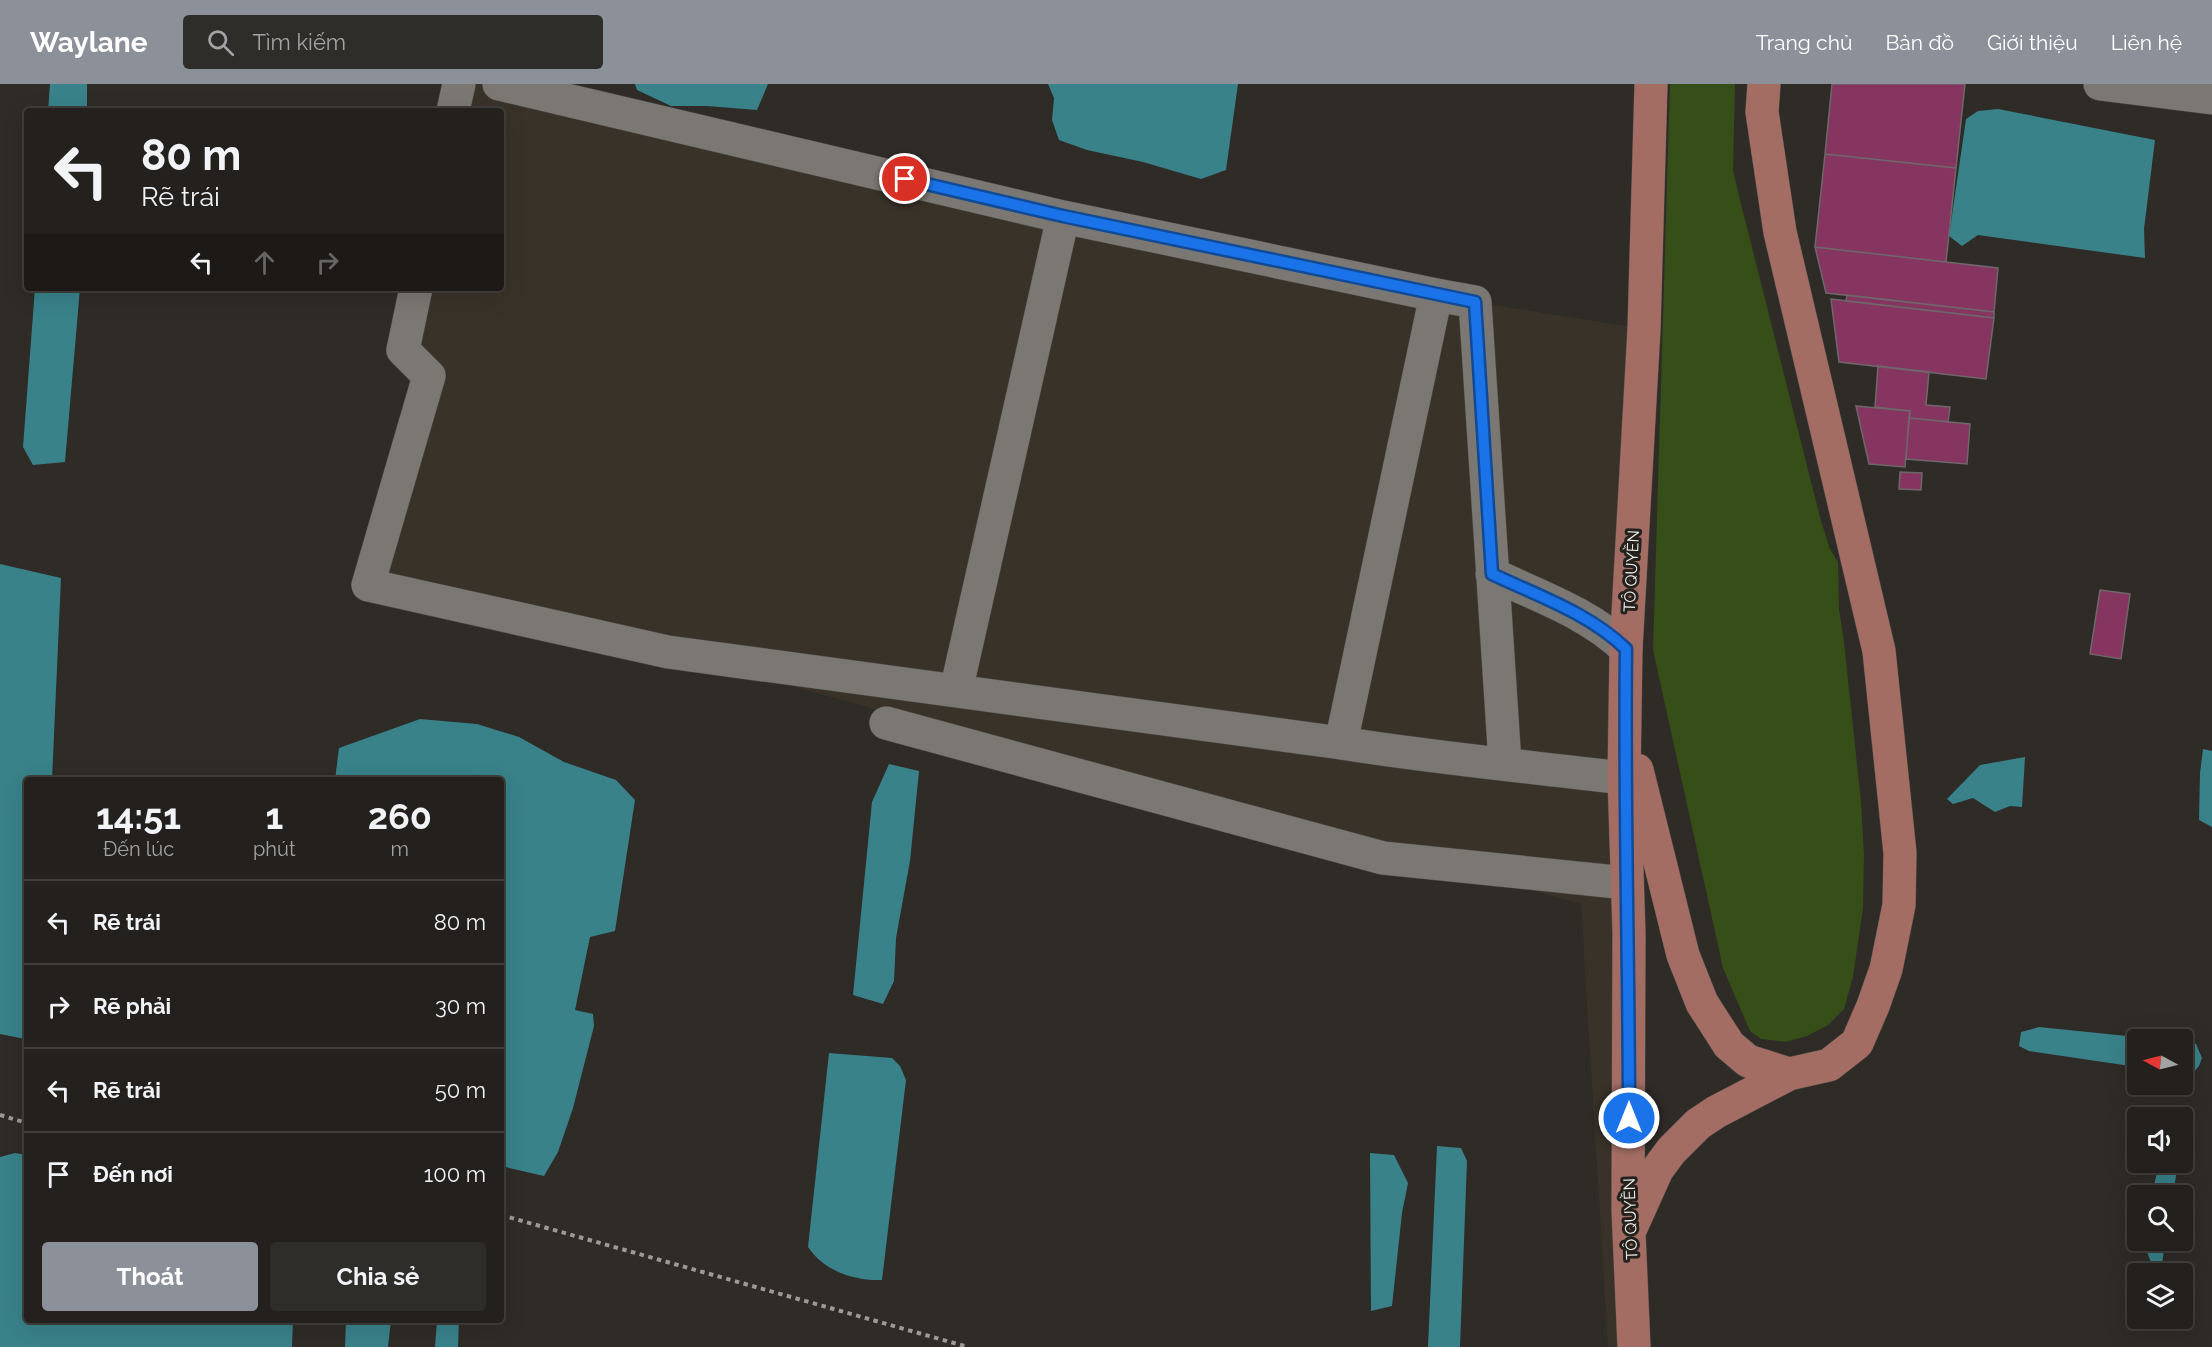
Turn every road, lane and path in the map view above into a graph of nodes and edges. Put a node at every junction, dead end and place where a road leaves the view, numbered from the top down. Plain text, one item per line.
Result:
1 (459, 84) edge
2 (499, 84) edge
3 (1650, 84) edge
4 (1764, 84) edge
5 (2100, 84) edge
6 (2212, 98) edge
7 (454, 108) edge
8 (1063, 216) junction
9 (415, 291) edge
10 (1436, 294) junction
11 (1492, 574) junction
12 (1626, 649) junction
13 (956, 691) junction
14 (1625, 722) junction
15 (886, 723) dead end
16 (1341, 743) junction
17 (1505, 764) junction
18 (1624, 778) junction
19 (1626, 884) junction
20 (1789, 1074) junction
21 (0, 1115) edge
22 (24, 1122) edge
23 (504, 1216) edge
24 (1630, 1230) junction
25 (968, 1347) edge
26 (1634, 1347) edge

1 - 7 street
2 - 8 street
3 - 12 main road, TÔ QUYỀN
4 - 20 main road
5 - 6 street
8 - 10 street
8 - 13 street
9 - 13 street
10 - 11 street
10 - 16 street
11 - 12 street
11 - 17 street
12 - 14 main road, TÔ QUYỀN
13 - 16 street
14 - 18 main road, TÔ QUYỀN
14 - 20 main road
15 - 19 street
16 - 17 street
17 - 18 street
18 - 19 main road, TÔ QUYỀN
19 - 24 main road, TÔ QUYỀN
20 - 24 main road
21 - 22 path
23 - 25 path
24 - 26 main road, TÔ QUYỀN

